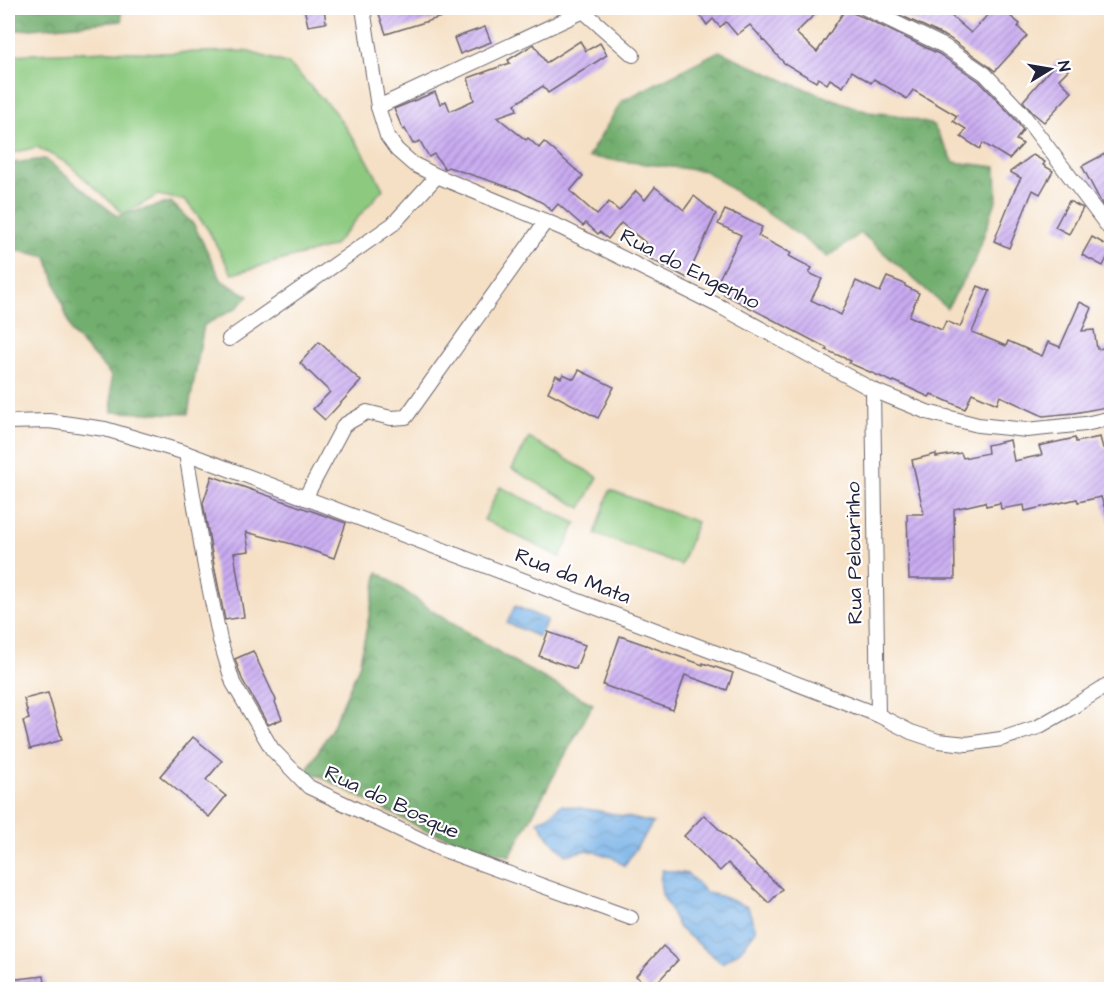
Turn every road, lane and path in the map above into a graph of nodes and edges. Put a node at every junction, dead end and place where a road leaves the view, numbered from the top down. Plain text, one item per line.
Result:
1 (363, 8) edge
2 (865, 8) edge
3 (582, 9) edge
4 (633, 55) dead end
5 (378, 107) junction
6 (437, 176) junction
7 (546, 221) junction
8 (1112, 232) edge
9 (230, 339) dead end
10 (873, 390) junction
11 (1112, 418) edge
12 (8, 423) edge
13 (186, 453) junction
14 (305, 498) junction
15 (1112, 682) edge
16 (878, 715) junction
17 (631, 918) dead end

1 - 5 street, Rua do Engenho
2 - 8 street
3 - 4 street
3 - 5 street
5 - 6 street, Rua do Engenho
6 - 7 street, Rua do Engenho
6 - 9 street
7 - 10 street, Rua do Engenho
7 - 14 street
10 - 11 street, Rua do Engenho
10 - 16 street, Rua Pelourinho
12 - 13 street, Rua da Mata
13 - 14 street, Rua da Mata
13 - 17 street, Rua do Bosque
14 - 16 street, Rua da Mata
15 - 16 street, Rua da Mata

